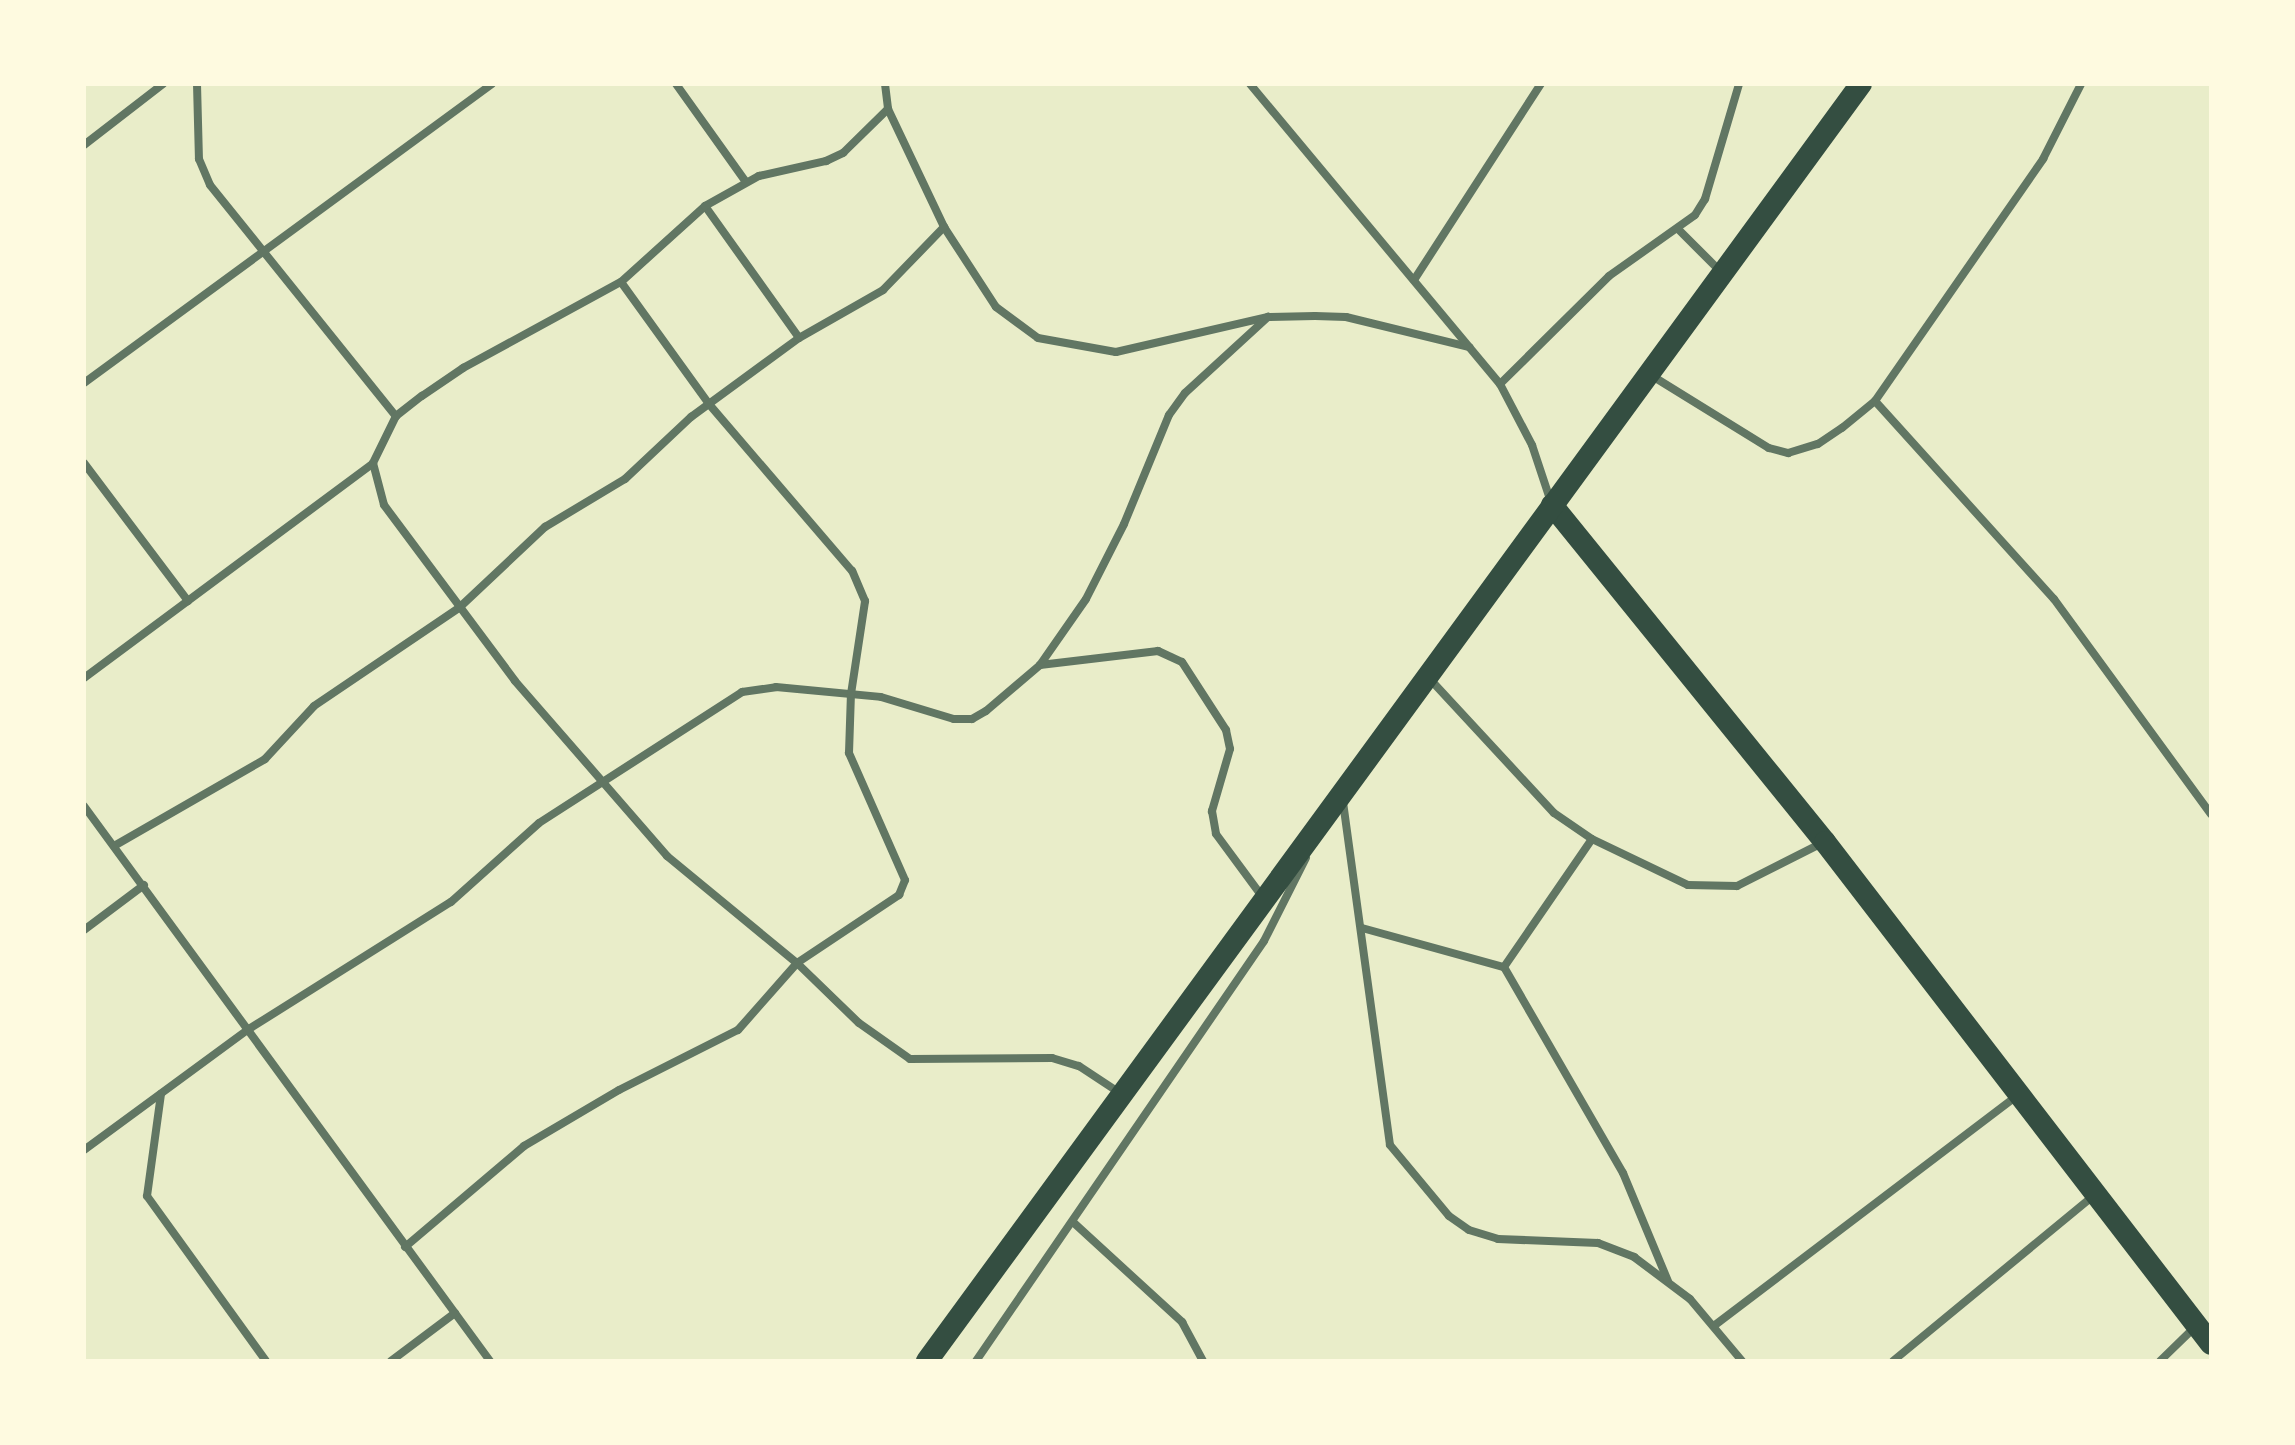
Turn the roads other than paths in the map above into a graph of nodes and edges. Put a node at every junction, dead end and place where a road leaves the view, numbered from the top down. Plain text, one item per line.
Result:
1 (163, 84) edge
2 (197, 84) edge
3 (492, 84) edge
4 (676, 84) edge
5 (885, 84) edge
6 (1250, 84) edge
7 (1541, 84) edge
8 (1739, 84) edge
9 (1861, 84) edge
10 (2081, 84) edge
11 (888, 109) junction
12 (84, 145) edge
13 (746, 182) junction
14 (705, 206) junction
15 (944, 227) junction
16 (1679, 230) junction
17 (267, 250) junction
18 (1722, 273) junction
19 (1414, 280) junction
20 (621, 282) junction
21 (1268, 317) junction
22 (799, 338) junction
23 (1469, 347) junction
24 (1649, 373) junction
25 (84, 383) edge
26 (1500, 384) junction
27 (1875, 401) junction
28 (709, 404) junction
29 (396, 416) junction
30 (84, 463) edge
31 (373, 463) junction
32 (1552, 505) junction
33 (188, 601) junction
34 (460, 607) junction
35 (1040, 665) junction
36 (1428, 677) junction
37 (84, 678) edge
38 (851, 694) junction
39 (605, 783) junction
40 (1341, 793) junction
41 (84, 806) edge
42 (2211, 814) edge
43 (1319, 823) junction
44 (1592, 839) junction
45 (1825, 842) junction
46 (114, 846) junction
47 (144, 885) junction
48 (1264, 899) junction
49 (1362, 928) junction
50 (84, 930) edge
51 (797, 963) junction
52 (1504, 967) junction
53 (249, 1029) junction
54 (162, 1093) junction
55 (2021, 1093) junction
56 (1122, 1094) junction
57 (84, 1150) edge
58 (2096, 1193) junction
59 (1074, 1223) junction
60 (405, 1247) junction
61 (1668, 1281) junction
62 (455, 1313) junction
63 (1715, 1325) junction
64 (2197, 1325) junction
65 (2211, 1344) edge
66 (266, 1361) edge
67 (391, 1361) edge
68 (490, 1361) edge
69 (927, 1361) edge
70 (976, 1361) edge
71 (1203, 1361) edge
72 (1742, 1361) edge
73 (1893, 1361) edge
74 (2160, 1361) edge

1 - 12 street
2 - 17 street
3 - 17 street
4 - 13 street
5 - 11 street
6 - 19 street
7 - 19 street
8 - 16 street
9 - 18 highway
10 - 27 street
11 - 13 street
11 - 15 street
13 - 14 street
14 - 20 street
14 - 22 street
15 - 21 street
15 - 22 street
16 - 18 street
16 - 26 street
17 - 25 street
17 - 29 street
18 - 24 highway
19 - 23 street
20 - 28 street
20 - 29 street
21 - 23 street
21 - 35 street
22 - 28 street
23 - 26 street
24 - 27 street
24 - 32 highway
26 - 32 street
27 - 42 street
28 - 34 street
28 - 38 street
29 - 31 street
30 - 33 street
31 - 33 street
31 - 34 street
32 - 36 highway
32 - 45 highway
33 - 37 street
34 - 39 street
34 - 46 street
35 - 38 street
35 - 48 street
36 - 40 highway
36 - 44 street
38 - 39 street
38 - 51 street
39 - 51 street
39 - 53 street
40 - 43 highway
40 - 49 street
41 - 46 street
43 - 48 highway
43 - 59 street
44 - 45 street
44 - 52 street
45 - 55 highway
46 - 47 street
47 - 50 street
47 - 53 street
48 - 56 highway
49 - 52 street
49 - 61 street
51 - 56 street
51 - 60 street
52 - 61 street
53 - 54 street
53 - 60 street
54 - 57 street
54 - 66 street
55 - 58 highway
55 - 63 street
56 - 69 highway
58 - 64 highway
58 - 73 street
59 - 70 street
59 - 71 street
60 - 62 street
61 - 63 street
62 - 67 street
62 - 68 street
63 - 72 street
64 - 65 highway
64 - 74 street

